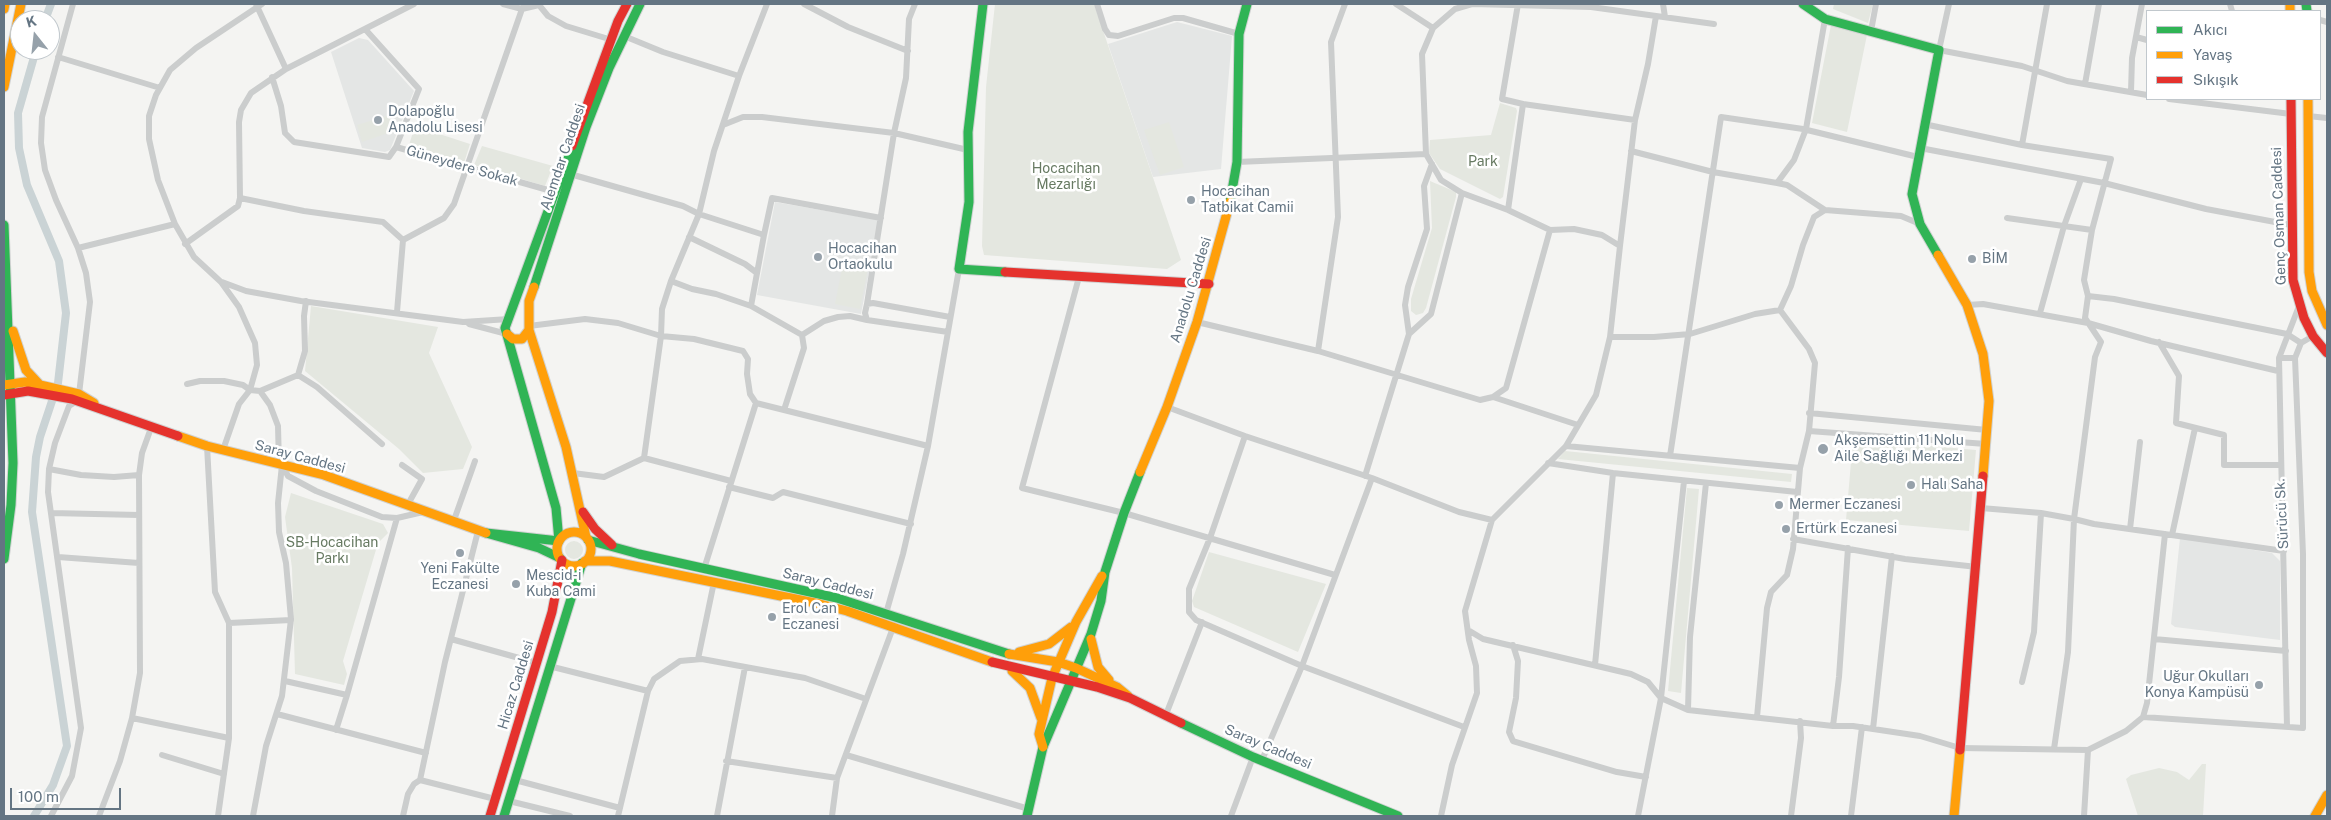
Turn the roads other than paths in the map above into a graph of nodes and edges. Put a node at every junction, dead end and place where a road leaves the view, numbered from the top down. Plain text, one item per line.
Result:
1 (5, 4) edge
2 (21, 4) edge
3 (73, 4) edge
4 (413, 4) edge
5 (503, 4) edge
6 (540, 4) edge
7 (627, 4) edge
8 (640, 4) edge
9 (768, 4) edge
10 (804, 4) edge
11 (915, 4) edge
12 (983, 4) edge
13 (1096, 4) edge
14 (1247, 4) edge
15 (1345, 4) edge
16 (1396, 4) edge
17 (1629, 4) edge
18 (1663, 4) edge
19 (1803, 4) edge
20 (1876, 4) edge
21 (1949, 4) edge
22 (2047, 4) edge
23 (2099, 4) edge
24 (2142, 4) edge
25 (258, 5) edge
26 (1517, 5) edge
27 (523, 6) edge
28 (4, 9) edge
29 (1629, 12) junction
30 (1656, 16) junction
31 (1665, 17) junction
32 (1825, 19) junction
33 (1714, 24) dead end
34 (1433, 28) junction
35 (365, 29) junction
36 (1871, 31) junction
37 (1239, 34) junction
38 (624, 36) junction
39 (2136, 37) junction
40 (612, 40) junction
41 (2146, 40) edge
42 (60, 50) edge
43 (1939, 50) junction
44 (908, 51) junction
45 (60, 58) edge
46 (57, 60) edge
47 (286, 69) junction
48 (2035, 71) junction
49 (739, 76) junction
50 (272, 77) junction
51 (2085, 84) junction
52 (4, 87) edge
53 (160, 88) junction
54 (2131, 92) junction
55 (2146, 95) edge
56 (2177, 100) edge
57 (2291, 100) edge
58 (2308, 100) edge
59 (1523, 104) junction
60 (2291, 114) junction
61 (2308, 116) junction
62 (2327, 118) edge
63 (1635, 120) junction
64 (1924, 124) junction
65 (723, 126) junction
66 (1806, 129) junction
67 (894, 133) junction
68 (2022, 145) junction
69 (396, 147) junction
70 (968, 150) junction
71 (1631, 151) junction
72 (1919, 152) junction
73 (1426, 154) junction
74 (1336, 158) junction
75 (1237, 162) junction
76 (1432, 164) junction
77 (468, 167) junction
78 (1713, 172) junction
79 (570, 174) junction
80 (2081, 179) junction
81 (1777, 183) junction
82 (2104, 183) junction
83 (555, 192) junction
84 (1462, 194) junction
85 (240, 198) junction
86 (1508, 210) junction
87 (1825, 210) junction
88 (698, 214) junction
89 (881, 218) junction
90 (2007, 218) dead end
91 (175, 224) junction
92 (1920, 224) junction
93 (4, 225) edge
94 (2291, 225) junction
95 (2064, 226) junction
96 (1550, 230) junction
97 (2092, 230) junction
98 (764, 235) junction
99 (689, 237) junction
100 (403, 240) junction
101 (186, 244) junction
102 (1620, 246) junction
103 (78, 248) junction
104 (959, 269) junction
105 (757, 273) junction
106 (1079, 277) junction
107 (671, 281) junction
108 (221, 282) junction
109 (1208, 284) junction
110 (2088, 296) junction
111 (306, 301) junction
112 (867, 304) junction
113 (1967, 305) junction
114 (751, 306) junction
115 (2300, 306) junction
116 (1780, 310) junction
117 (397, 312) junction
118 (8, 313) junction
119 (2040, 313) junction
120 (950, 317) junction
121 (509, 319) junction
122 (867, 320) junction
123 (463, 322) junction
124 (1197, 322) junction
125 (2088, 323) junction
126 (2327, 325) edge
127 (529, 327) junction
128 (948, 332) junction
129 (507, 334) junction
130 (1409, 334) junction
131 (1690, 334) junction
132 (2288, 334) junction
133 (802, 335) junction
134 (661, 336) junction
135 (2313, 336) junction
136 (1610, 337) junction
137 (2159, 342) junction
138 (2301, 343) junction
139 (1318, 351) junction
140 (2327, 353) edge
141 (2279, 358) junction
142 (2294, 358) junction
143 (2278, 371) junction
144 (298, 375) junction
145 (1394, 376) junction
146 (7, 384) edge
147 (187, 384) dead end
148 (42, 388) junction
149 (250, 390) junction
150 (260, 391) junction
151 (7, 394) edge
152 (75, 397) junction
153 (1493, 397) junction
154 (756, 403) junction
155 (1167, 407) junction
156 (784, 410) junction
157 (1810, 413) junction
158 (1578, 425) junction
159 (151, 428) junction
160 (2195, 428) junction
161 (1987, 430) junction
162 (1809, 431) junction
163 (1245, 436) junction
164 (2140, 442) dead end
165 (382, 444) dead end
166 (1986, 444) junction
167 (207, 446) junction
168 (928, 446) junction
169 (1566, 446) junction
170 (223, 450) junction
171 (1670, 456) junction
172 (644, 458) junction
173 (476, 461) dead end
174 (1548, 463) junction
175 (281, 465) junction
176 (402, 465) dead end
177 (2280, 465) junction
178 (1800, 468) junction
179 (49, 469) junction
180 (573, 473) junction
181 (1612, 473) junction
182 (139, 475) junction
183 (1368, 477) junction
184 (1684, 481) junction
185 (1706, 483) junction
186 (730, 484) junction
187 (1797, 492) junction
188 (407, 506) junction
189 (580, 508) junction
190 (1981, 508) junction
191 (423, 512) junction
192 (51, 513) junction
193 (1124, 513) junction
194 (2041, 513) junction
195 (139, 515) junction
196 (397, 518) junction
197 (2074, 519) junction
198 (1492, 520) junction
199 (453, 523) junction
200 (911, 524) junction
201 (2130, 529) junction
202 (482, 532) junction
203 (2169, 535) junction
204 (1210, 538) junction
205 (587, 539) junction
206 (1793, 539) junction
207 (559, 541) junction
208 (616, 548) junction
209 (1848, 548) junction
210 (2284, 551) junction
211 (1892, 556) junction
212 (58, 557) junction
213 (4, 558) edge
214 (561, 559) junction
215 (584, 562) junction
216 (139, 563) junction
217 (1976, 567) junction
218 (704, 569) junction
219 (1105, 572) junction
220 (1335, 576) junction
221 (714, 582) junction
222 (886, 613) junction
223 (896, 617) junction
224 (290, 620) junction
225 (1076, 622) junction
226 (1202, 622) junction
227 (229, 623) junction
228 (883, 624) junction
229 (893, 627) junction
230 (1468, 630) junction
231 (1091, 634) junction
232 (451, 639) junction
233 (2154, 640) junction
234 (1513, 646) junction
235 (2286, 651) junction
236 (1004, 653) junction
237 (698, 660) junction
238 (1058, 662) junction
239 (537, 663) junction
240 (1595, 665) junction
241 (549, 666) junction
242 (1302, 666) junction
243 (746, 667) junction
244 (1005, 667) junction
245 (1076, 668) junction
246 (1052, 678) junction
247 (285, 681) junction
248 (1070, 681) junction
249 (2022, 682) dead end
250 (1117, 687) junction
251 (648, 692) junction
252 (347, 695) junction
253 (1130, 698) junction
254 (1662, 698) junction
255 (866, 699) junction
256 (1688, 710) junction
257 (276, 714) junction
258 (1165, 717) junction
259 (1756, 717) junction
260 (2143, 717) junction
261 (132, 718) junction
262 (1042, 718) junction
263 (1800, 721) junction
264 (1833, 726) junction
265 (1464, 727) junction
266 (1862, 727) junction
267 (2287, 727) junction
268 (1874, 729) junction
269 (336, 730) junction
270 (229, 738) junction
271 (1043, 747) junction
272 (1960, 748) junction
273 (2054, 749) junction
274 (2088, 750) junction
275 (426, 753) junction
276 (162, 755) dead end
277 (846, 755) junction
278 (1258, 758) junction
279 (726, 761) junction
280 (224, 774) junction
281 (1646, 777) junction
282 (837, 778) junction
283 (420, 780) junction
284 (515, 780) junction
285 (2327, 795) edge
286 (495, 799) junction
287 (509, 802) junction
288 (620, 808) junction
289 (1028, 812) edge
290 (51, 816) edge
291 (99, 816) edge
292 (218, 816) edge
293 (252, 816) edge
294 (403, 816) edge
295 (490, 816) edge
296 (504, 816) edge
297 (570, 816) edge
298 (618, 816) edge
299 (717, 816) edge
300 (832, 816) edge
301 (1231, 816) edge
302 (1398, 816) edge
303 (1441, 816) edge
304 (1638, 816) edge
305 (1791, 816) edge
306 (1851, 816) edge
307 (1954, 816) edge
308 (2084, 816) edge
309 (2315, 816) edge

1 - 28 main road
2 - 52 main road
3 - 42 street
4 - 35 street
5 - 27 street
6 - 27 street
6 - 40 street
7 - 40 main road, Alemdar Caddesi
8 - 38 main road, Alemdar Caddesi
9 - 49 street
10 - 44 street
11 - 44 street
12 - 70 main road
13 - 37 street
14 - 37 main road, Anadolu Caddesi
15 - 74 street
16 - 34 street
17 - 29 street
18 - 31 street
19 - 32 main road
20 - 36 street
21 - 43 street
22 - 48 street
23 - 51 street
24 - 39 street
25 - 47 street
25 - 53 street
26 - 29 street
26 - 34 street
26 - 59 street
27 - 77 street
29 - 30 street
30 - 31 street
30 - 63 street
31 - 33 street
32 - 36 main road
32 - 66 street
34 - 73 street
35 - 47 street
35 - 69 street
36 - 43 main road
37 - 75 main road, Anadolu Caddesi
38 - 49 street
38 - 79 main road, Alemdar Caddesi
39 - 41 street
39 - 54 street
40 - 83 main road, Alemdar Caddesi
43 - 48 street
43 - 64 main road
44 - 67 street
45 - 53 street
46 - 103 street
47 - 50 street
48 - 51 street
48 - 68 street
49 - 65 street
50 - 69 street, Güneydere Sokak
50 - 85 street
51 - 54 street
53 - 91 street
54 - 55 street
56 - 60 street
57 - 60 main road, Genç Osman Caddesi
58 - 61 main road, Genç Osman Caddesi
59 - 63 street
59 - 86 street
60 - 94 main road, Genç Osman Caddesi
61 - 62 street
61 - 126 main road, Genç Osman Caddesi
63 - 71 street
64 - 68 street
64 - 72 main road
65 - 67 street
65 - 88 street
66 - 72 street
66 - 78 street
66 - 81 street
67 - 70 street
67 - 89 street
68 - 82 street
69 - 77 street, Güneydere Sokak
70 - 104 main road
71 - 78 street
71 - 102 street
72 - 80 street
72 - 92 main road
73 - 74 street
73 - 76 street
74 - 75 street
74 - 139 street
75 - 109 main road, Anadolu Caddesi
76 - 84 street
76 - 130 street
77 - 83 street, Güneydere Sokak
77 - 100 street
78 - 81 street
78 - 131 street
79 - 88 street
79 - 127 main road, Alemdar Caddesi
80 - 82 street
80 - 95 street
81 - 87 street
82 - 94 street
82 - 97 street
83 - 121 main road, Alemdar Caddesi
84 - 86 street
84 - 130 street
85 - 100 street
85 - 101 street
86 - 96 street
87 - 92 street
87 - 116 street
88 - 98 street
88 - 99 street
89 - 98 street
89 - 112 street
90 - 95 street
91 - 101 street
91 - 103 street
92 - 113 main road
93 - 118 main road
94 - 115 main road, Genç Osman Caddesi
95 - 97 street
95 - 119 street
96 - 102 street
96 - 153 street
97 - 110 street
98 - 105 street
99 - 105 street
99 - 107 street
100 - 117 street
101 - 108 street
102 - 136 street
103 - 152 street
104 - 106 main road
104 - 120 street
105 - 114 street
106 - 109 main road
106 - 193 street
107 - 114 street
107 - 134 street
108 - 111 street
108 - 149 street
109 - 124 main road, Anadolu Caddesi
110 - 125 street
110 - 132 street
111 - 117 street
111 - 144 street
112 - 120 street
112 - 122 street
113 - 119 street
113 - 161 main road
114 - 133 street
115 - 132 street, Sürücü Sk.
115 - 135 main road, Genç Osman Caddesi
116 - 131 street
116 - 157 street
117 - 123 street
118 - 146 main road
118 - 148 main road
119 - 125 street
120 - 128 street
121 - 123 street
121 - 127 main road
121 - 129 main road
122 - 128 street
122 - 133 street
123 - 129 street
124 - 139 street
124 - 155 main road, Anadolu Caddesi
125 - 137 street
125 - 197 street
127 - 129 main road
127 - 134 street
127 - 180 main road, Alemdar Caddesi
128 - 168 street
129 - 207 main road
130 - 145 street
131 - 136 street
131 - 171 street
132 - 138 street
132 - 141 street, Sürücü Sk.
133 - 156 street
134 - 154 street
134 - 172 street
135 - 138 street
135 - 140 main road, Genç Osman Caddesi
136 - 158 street
137 - 143 street
137 - 160 street
138 - 142 street, Sürücü Sk.
139 - 145 street
141 - 142 street
141 - 143 street, Sürücü Sk.
142 - 267 street, Sürücü Sk.
143 - 177 street, Sürücü Sk.
144 - 150 street
144 - 165 street
145 - 153 street
145 - 183 street
146 - 148 main road
146 - 151 main road
147 - 149 street
148 - 151 main road
148 - 152 main road, Saray Caddesi
149 - 150 street
149 - 170 street
150 - 175 street
151 - 213 main road
152 - 159 main road, Saray Caddesi
152 - 179 street
153 - 158 street
154 - 156 street
154 - 186 street
155 - 163 street
155 - 193 main road, Anadolu Caddesi
156 - 168 street
157 - 161 street
157 - 162 street
158 - 169 street
159 - 167 main road, Saray Caddesi
159 - 182 street
160 - 177 street
160 - 203 street
161 - 166 main road
162 - 166 street
162 - 178 street
163 - 183 street
163 - 204 street
164 - 201 street
166 - 190 main road
167 - 170 main road, Saray Caddesi
167 - 227 street
168 - 200 street
169 - 171 street
169 - 174 street
170 - 175 main road, Saray Caddesi
171 - 178 street
172 - 180 street
172 - 186 street
173 - 199 street
174 - 181 street
174 - 198 street
175 - 188 main road, Saray Caddesi
175 - 196 street
175 - 224 street
176 - 188 street
177 - 210 street, Sürücü Sk.
178 - 187 street
179 - 182 street
179 - 192 street
180 - 189 main road, Alemdar Caddesi
181 - 184 street
181 - 240 street
182 - 195 street
183 - 198 street
183 - 220 street
184 - 185 street
184 - 254 street
185 - 187 street
185 - 256 street
186 - 200 street
186 - 218 street
187 - 206 street
188 - 191 main road, Saray Caddesi
189 - 205 main road, Alemdar Caddesi
189 - 208 main road
190 - 194 street
190 - 217 main road
191 - 196 street
191 - 199 main road, Saray Caddesi
192 - 195 street
192 - 212 street
193 - 204 street
193 - 219 main road, Anadolu Caddesi
194 - 197 street
194 - 249 street
195 - 216 street
196 - 252 street
197 - 201 street
197 - 273 street
198 - 230 street
199 - 202 main road, Saray Caddesi
200 - 222 street
201 - 203 street
202 - 207 main road, Saray Caddesi
202 - 214 main road, Saray Caddesi
202 - 232 street
203 - 210 street
203 - 233 street
204 - 220 street
204 - 226 street
205 - 207 main road
205 - 208 main road, Saray Caddesi
205 - 215 main road
206 - 209 street
206 - 259 street
207 - 214 main road
208 - 218 main road, Saray Caddesi
209 - 211 street
209 - 264 street
210 - 235 street, Sürücü Sk.
211 - 217 street
211 - 268 street
212 - 216 street
212 - 290 street
214 - 215 main road
214 - 239 main road, Hicaz Caddesi
215 - 221 main road, Saray Caddesi
215 - 241 main road, Hicaz Caddesi
216 - 261 street
217 - 272 main road
218 - 222 main road, Saray Caddesi
219 - 225 main road, Anadolu Caddesi
219 - 231 main road, Anadolu Caddesi
220 - 242 street
221 - 228 main road, Saray Caddesi
221 - 237 street
222 - 223 main road, Saray Caddesi
222 - 228 street
223 - 229 street
223 - 236 main road, Saray Caddesi
224 - 227 street
224 - 247 street
225 - 236 main road
225 - 238 main road, Anadolu Caddesi
226 - 242 street
226 - 258 street
227 - 270 street
228 - 229 main road, Saray Caddesi
229 - 244 main road, Saray Caddesi
229 - 255 street
230 - 234 street
230 - 265 street
231 - 245 main road, Anadolu Caddesi
231 - 250 main road
232 - 239 street
232 - 275 street
233 - 235 street
233 - 260 street
234 - 240 street
234 - 281 street
235 - 267 street, Sürücü Sk.
236 - 238 main road, Saray Caddesi
237 - 243 street
237 - 251 street
238 - 245 main road, Saray Caddesi
238 - 246 main road, Anadolu Caddesi
239 - 286 main road, Hicaz Caddesi
240 - 254 street
241 - 251 street
241 - 284 main road, Hicaz Caddesi
242 - 265 street
242 - 278 street
243 - 255 street
243 - 279 street
244 - 246 main road, Saray Caddesi
244 - 262 main road
245 - 248 main road, Anadolu Caddesi
245 - 250 main road, Saray Caddesi
246 - 248 main road, Saray Caddesi
246 - 262 main road, Anadolu Caddesi
247 - 252 street
247 - 257 street
248 - 253 main road, Saray Caddesi
248 - 271 main road, Anadolu Caddesi
250 - 253 main road, Saray Caddesi
251 - 288 street
252 - 269 street
253 - 258 main road, Saray Caddesi
254 - 256 street
254 - 281 street
255 - 277 street
256 - 259 street
257 - 269 street
257 - 293 street
258 - 278 main road, Saray Caddesi
259 - 263 street
260 - 267 street
260 - 274 street
261 - 270 street
261 - 291 street
262 - 271 main road
263 - 264 street
263 - 305 street
264 - 266 street
265 - 303 street
266 - 268 street
266 - 306 street
268 - 272 street
269 - 275 street
270 - 280 street
271 - 289 main road
272 - 273 street
272 - 307 main road
273 - 274 street
274 - 308 street
275 - 283 street
276 - 280 street
277 - 282 street
277 - 289 street
278 - 301 street
278 - 302 main road, Saray Caddesi
279 - 282 street
279 - 299 street
280 - 292 street
281 - 304 street
282 - 300 street
283 - 286 street
283 - 294 street
284 - 287 main road, Hicaz Caddesi
284 - 288 street
285 - 309 main road
286 - 295 main road, Hicaz Caddesi
287 - 296 main road, Hicaz Caddesi
287 - 297 street
288 - 298 street

